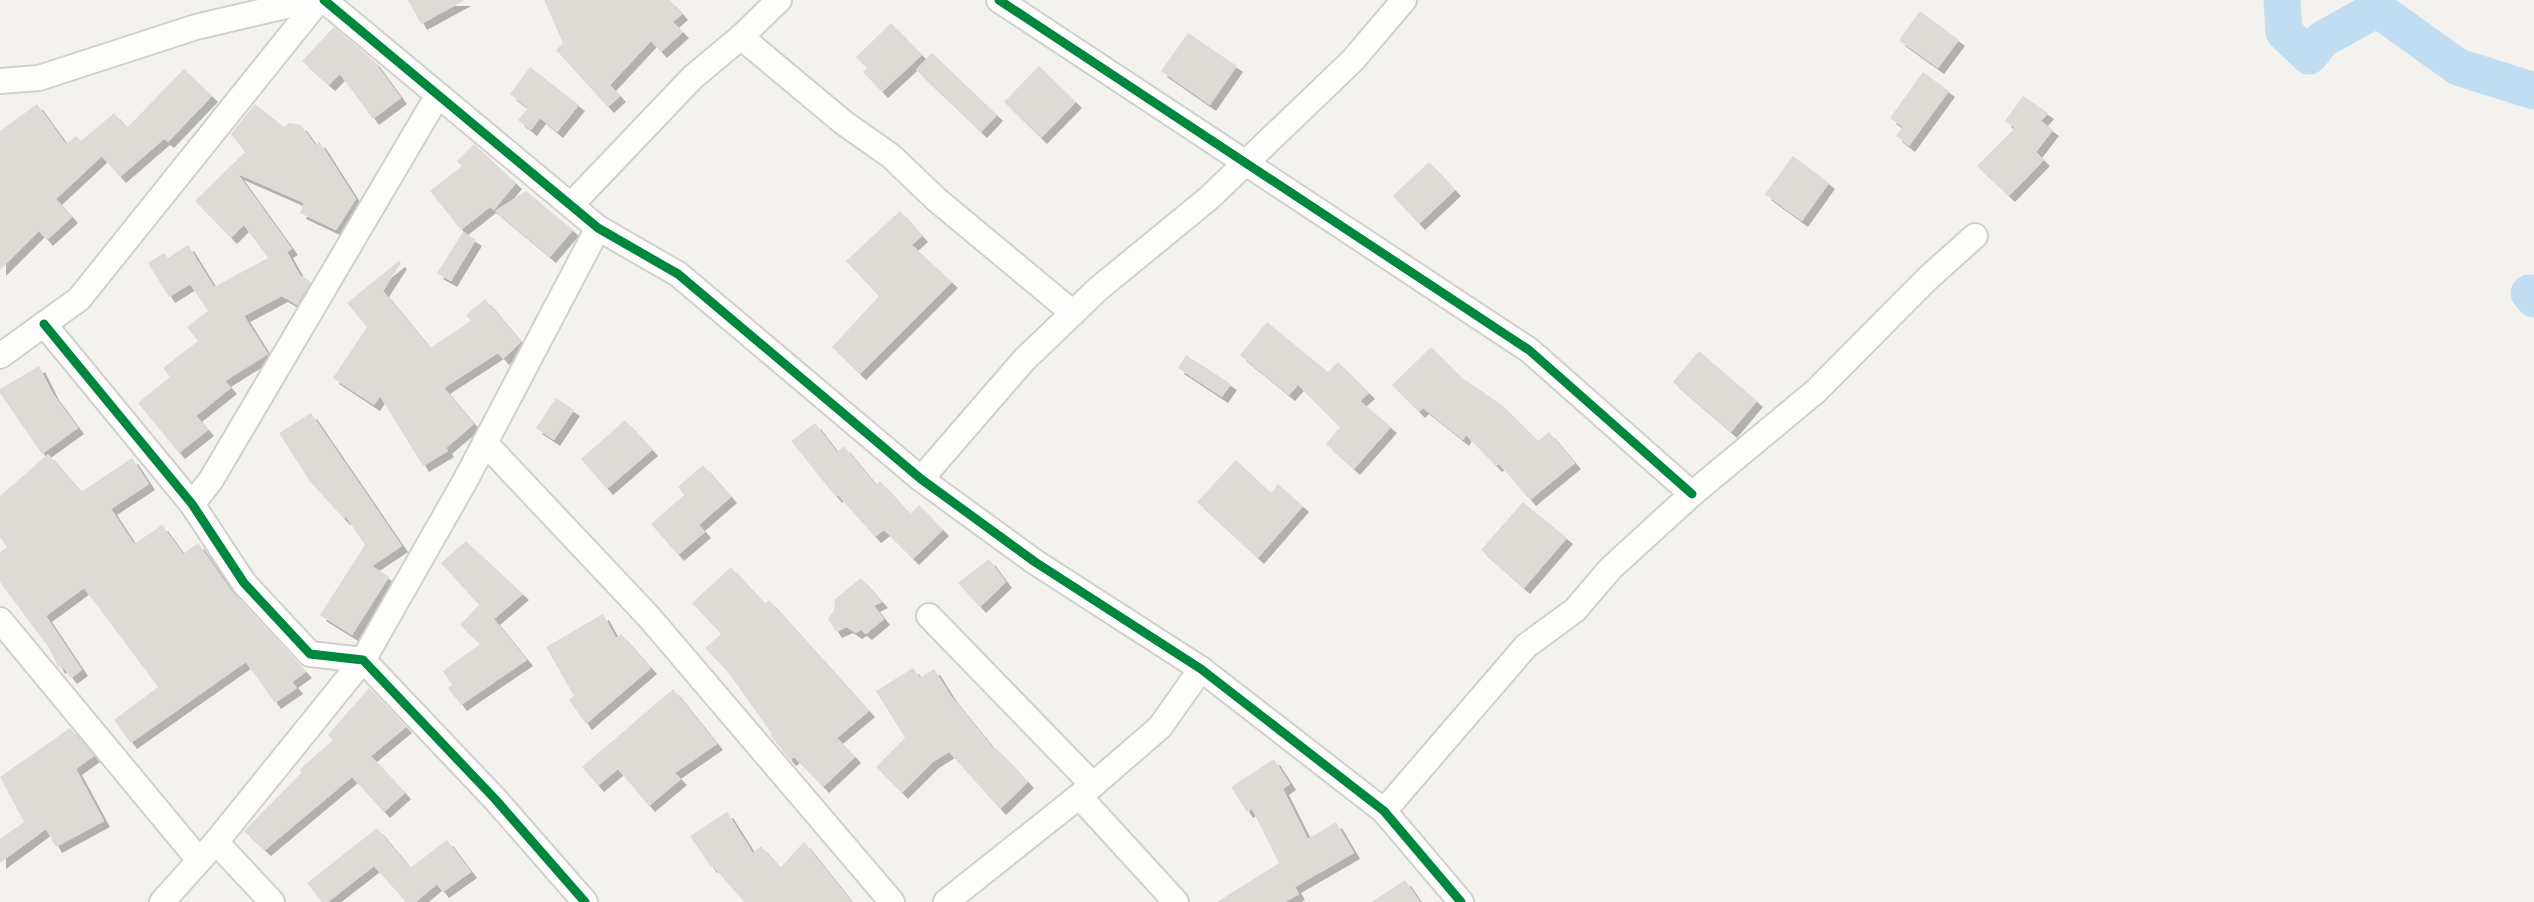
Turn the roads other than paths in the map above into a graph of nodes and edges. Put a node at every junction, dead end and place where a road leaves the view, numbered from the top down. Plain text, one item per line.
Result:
1 (311, 0) edge
2 (322, 0) edge
3 (779, 0) edge
4 (999, 0) edge
5 (1404, 0) edge
6 (223, 10) edge
7 (741, 37) junction
8 (0, 81) edge
9 (438, 95) junction
10 (1244, 164) junction
11 (571, 205) junction
12 (598, 228) junction
13 (1975, 236) dead end
14 (1073, 313) junction
15 (44, 324) junction
16 (0, 356) edge
17 (485, 443) junction
18 (921, 480) junction
19 (1692, 494) junction
20 (192, 503) junction
21 (929, 616) dead end
22 (0, 620) edge
23 (363, 660) junction
24 (1201, 669) junction
25 (1086, 791) junction
26 (1384, 811) junction
27 (207, 851) junction
28 (162, 902) edge
29 (272, 902) edge
30 (585, 902) edge
31 (892, 902) edge
32 (946, 902) edge
33 (1177, 902) edge
34 (1461, 902) edge

1 - 6 street
2 - 9 street
2 - 15 street
3 - 7 street
4 - 10 street
5 - 10 street
6 - 8 street
7 - 11 street
7 - 14 street
9 - 11 street
9 - 20 street
10 - 14 street
10 - 19 street
11 - 12 street
12 - 17 street
12 - 18 street
13 - 19 street
14 - 18 street
15 - 16 street
15 - 20 street
17 - 23 street
17 - 31 street
18 - 24 street
19 - 26 street
20 - 23 street
21 - 25 street
22 - 27 street
23 - 27 street
23 - 30 street
24 - 25 street
24 - 26 street
25 - 32 street
25 - 33 street
26 - 34 street
27 - 28 street
27 - 29 street

